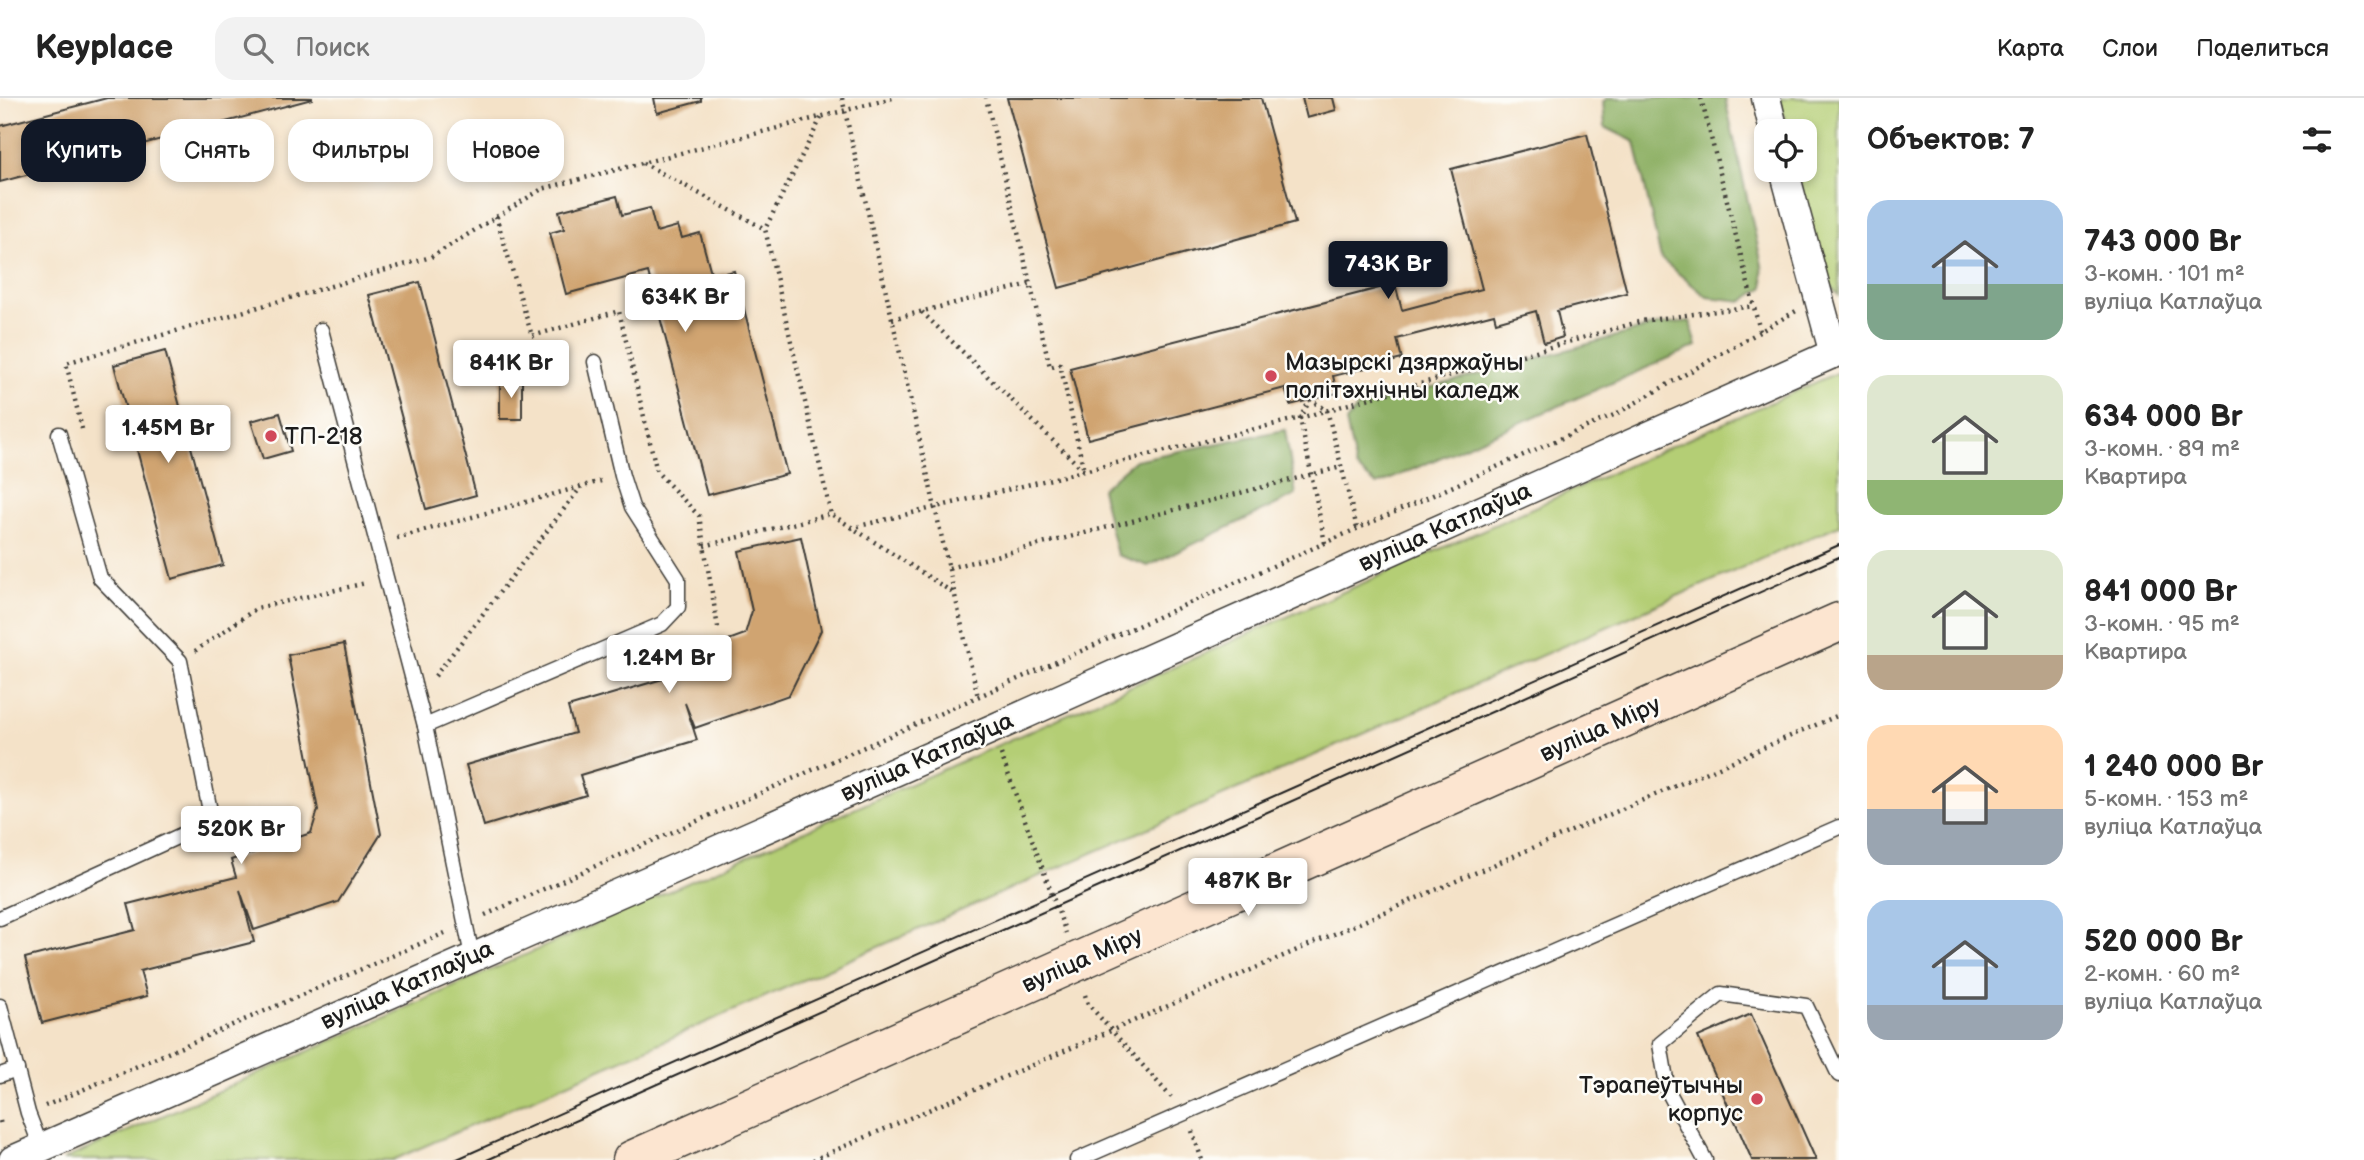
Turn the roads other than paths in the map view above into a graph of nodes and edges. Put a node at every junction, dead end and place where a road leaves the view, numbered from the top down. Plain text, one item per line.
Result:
1 (1766, 98) edge
2 (1771, 119) edge
3 (1787, 182) edge
4 (321, 330) dead end
5 (1836, 352) edge
6 (595, 362) dead end
7 (59, 434) dead end
8 (1839, 622) edge
9 (425, 726) junction
10 (1839, 827) edge
11 (0, 918) edge
12 (472, 956) junction
13 (0, 1006) edge
14 (17, 1069) junction
15 (1839, 1074) edge
16 (0, 1075) edge
17 (41, 1147) junction
18 (13, 1160) edge
19 (632, 1160) edge
20 (1077, 1160) edge
21 (1705, 1160) edge

1 - 2 street
3 - 5 street
4 - 9 lane
5 - 12 street, вуліца Катлаўца
6 - 9 lane
7 - 11 lane
8 - 19 main road, вуліца Міру
9 - 12 lane
10 - 20 lane
12 - 17 street, вуліца Катлаўца
13 - 14 lane
14 - 16 lane
14 - 17 lane
15 - 21 lane
17 - 18 street, вуліца Катлаўца

